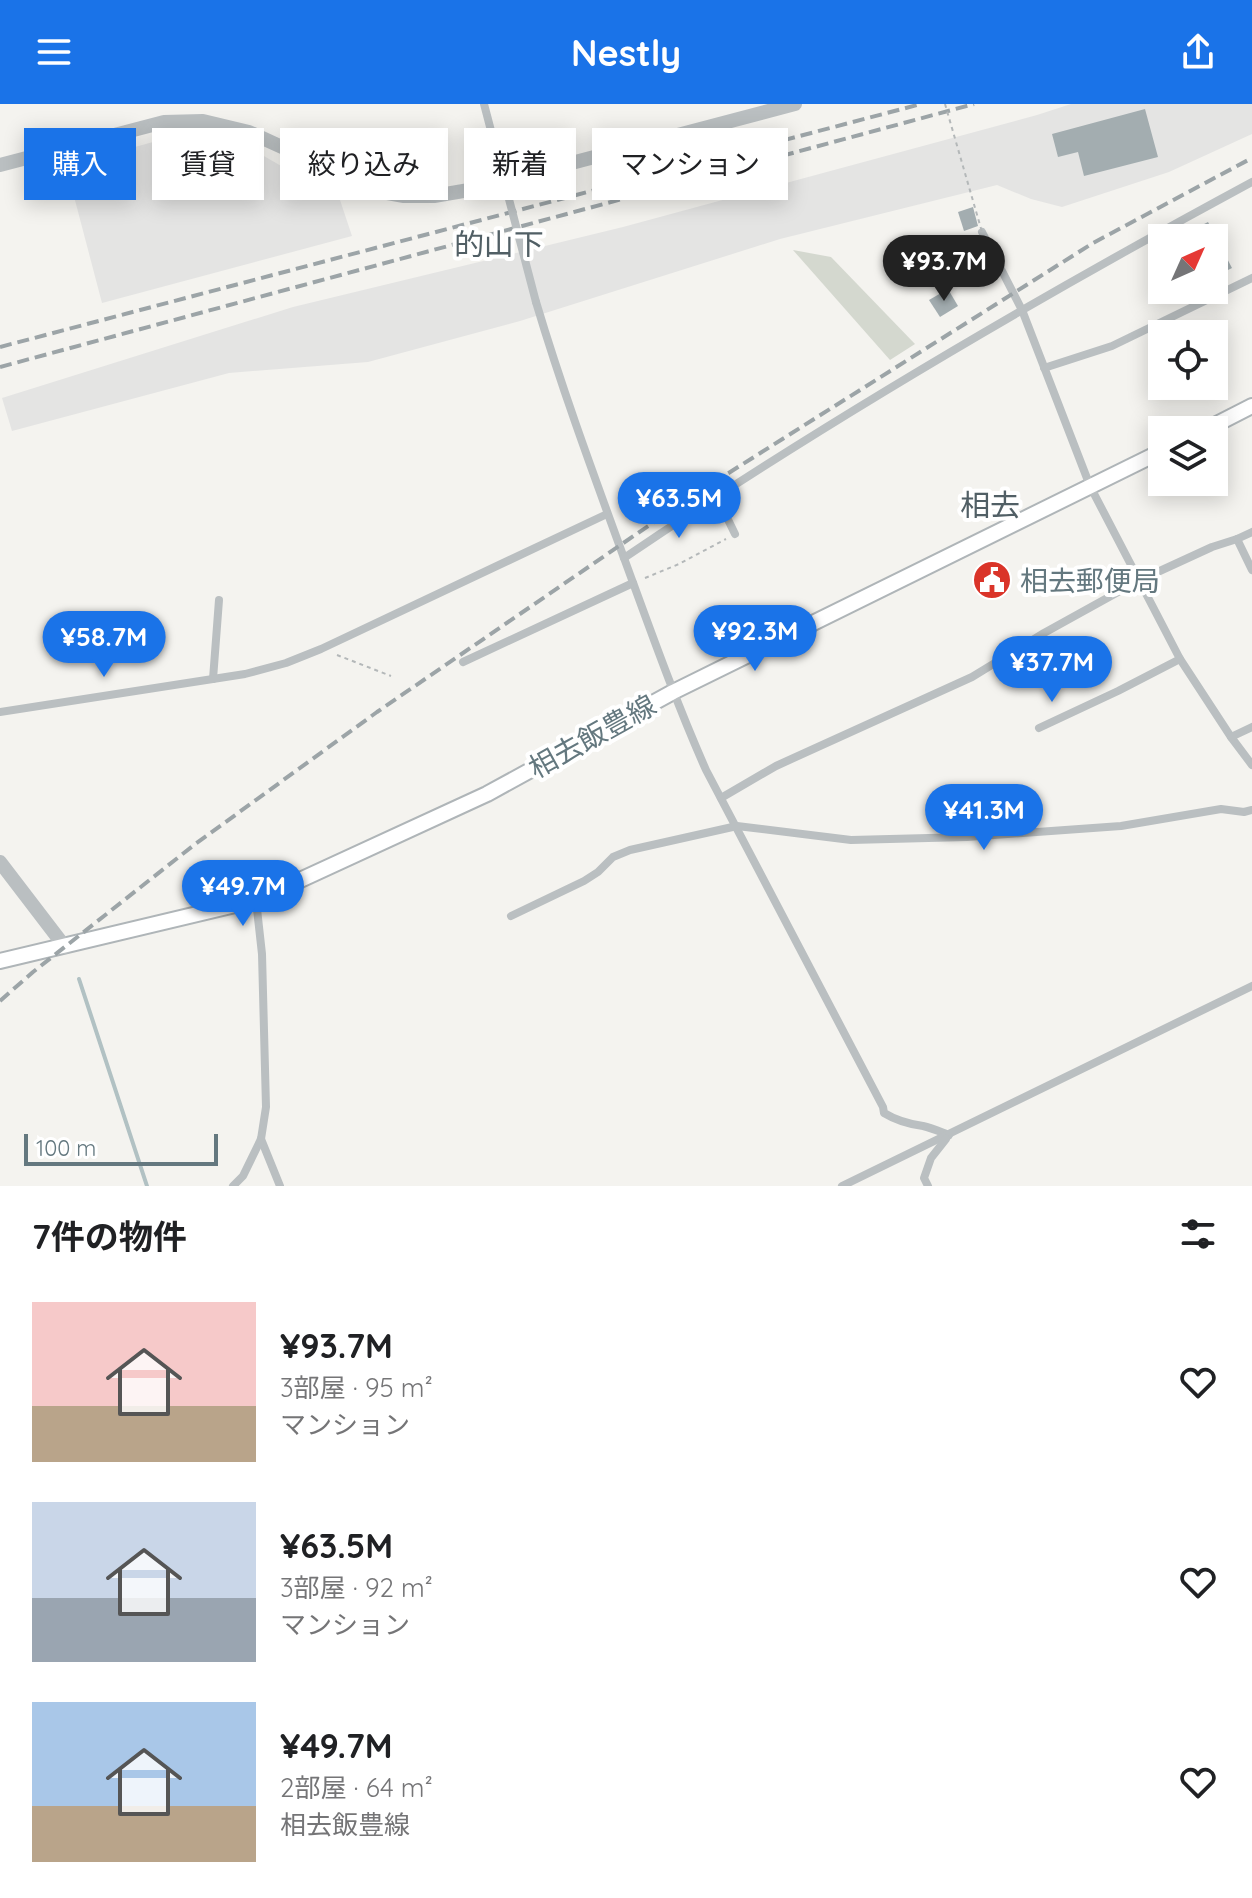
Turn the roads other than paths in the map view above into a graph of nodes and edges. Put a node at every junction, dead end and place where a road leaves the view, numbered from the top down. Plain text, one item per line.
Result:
1 (484, 104) edge
2 (795, 104) edge
3 (0, 165) edge
4 (1252, 182) edge
5 (982, 232) road end
6 (1252, 278) edge
7 (1022, 310) junction
8 (1044, 368) junction
9 (1252, 406) edge
10 (1228, 418) edge
11 (1148, 458) edge
12 (1090, 486) junction
13 (716, 495) junction
14 (607, 514) junction
15 (1252, 532) edge
16 (735, 534) road end
17 (1237, 539) junction
18 (624, 558) junction
19 (1252, 570) edge
20 (1138, 581) junction
21 (633, 583) junction
22 (219, 600) dead end
23 (1180, 659) junction
24 (463, 662) dead end
25 (213, 679) junction
26 (673, 692) junction
27 (0, 712) edge
28 (1252, 727) edge
29 (1039, 728) dead end
30 (1231, 737) junction
31 (1252, 765) edge
32 (721, 798) junction
33 (1252, 810) edge
34 (737, 826) junction
35 (0, 862) edge
36 (256, 900) junction
37 (511, 916) dead end
38 (65, 947) junction
39 (0, 961) edge
40 (1252, 986) edge
41 (949, 1135) junction
42 (261, 1139) junction
43 (233, 1186) edge
44 (280, 1186) edge
45 (842, 1186) edge
46 (928, 1186) edge

1 - 14 street, bridge
2 - 3 street
4 - 7 street
5 - 7 street
6 - 8 street
7 - 8 street
7 - 13 street
8 - 12 street
9 - 10 main road
11 - 12 main road, 相去飯豊線
12 - 20 street
12 - 26 main road, 相去飯豊線
13 - 16 street
13 - 18 street
14 - 18 street
14 - 25 street
15 - 17 street
17 - 19 street
17 - 20 street
18 - 21 street
20 - 23 street
20 - 32 street
21 - 24 street
21 - 26 street
22 - 25 street
23 - 29 street
23 - 30 street
25 - 27 street
26 - 32 street
26 - 36 main road, 相去飯豊線
28 - 30 street
30 - 31 street
32 - 34 street
33 - 34 street
34 - 37 street
34 - 41 street
35 - 38 street
36 - 38 main road, 相去飯豊線
36 - 42 street
38 - 39 main road, 相去飯豊線
40 - 41 street
41 - 45 street
41 - 46 street
42 - 43 street
42 - 44 street

